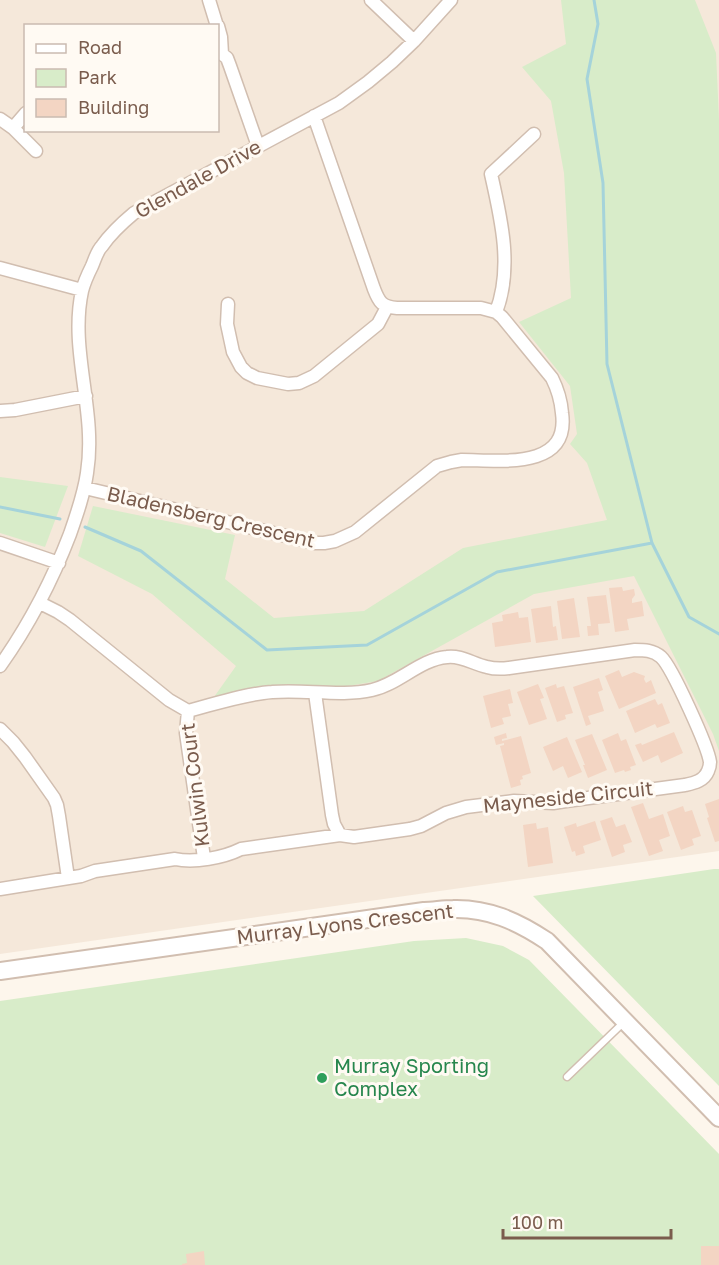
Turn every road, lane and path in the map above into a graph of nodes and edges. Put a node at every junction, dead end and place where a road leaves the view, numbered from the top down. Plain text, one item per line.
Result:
1 (209, 0) edge
2 (371, 0) edge
3 (451, 0) edge
4 (217, 24) edge
5 (219, 30) edge
6 (414, 41) junction
7 (220, 53) edge
8 (24, 115) edge
9 (314, 116) junction
10 (0, 119) edge
11 (12, 128) junction
12 (534, 134) dead end
13 (258, 146) junction
14 (36, 151) dead end
15 (0, 268) edge
16 (82, 290) junction
17 (228, 304) dead end
18 (387, 307) junction
19 (496, 312) junction
20 (87, 396) junction
21 (0, 411) edge
22 (84, 488) junction
23 (0, 543) edge
24 (59, 563) junction
25 (40, 603) junction
26 (0, 666) edge
27 (315, 693) junction
28 (188, 711) junction
29 (0, 729) edge
30 (340, 835) junction
31 (204, 858) junction
32 (68, 878) junction
33 (0, 889) edge
34 (0, 971) edge
35 (624, 1022) junction
36 (567, 1077) dead end
37 (719, 1118) edge

1 - 4 street
2 - 6 street
3 - 6 street, Glendale Drive
5 - 7 street
6 - 9 street, Glendale Drive
7 - 13 street
8 - 11 street
9 - 13 street, Glendale Drive
9 - 18 street
10 - 11 street
11 - 14 street
12 - 19 street
13 - 16 street, Glendale Drive
15 - 16 street
16 - 20 street, Glendale Drive
17 - 18 street
18 - 19 street
19 - 22 street, Bladensberg Crescent
20 - 21 street
20 - 22 street, Glendale Drive
22 - 24 street, Glendale Drive
23 - 24 street
24 - 25 street, Glendale Drive
25 - 26 street, Glendale Drive
25 - 28 street
27 - 28 street, Mayneside Circuit
27 - 30 street
27 - 30 street, Mayneside Circuit
28 - 31 street, Kulwin Court
29 - 32 street
30 - 31 street, Mayneside Circuit
31 - 32 street, Mayneside Circuit
32 - 33 street, Mayneside Circuit
34 - 35 street, Murray Lyons Crescent
35 - 36 lane
35 - 37 street, Murray Lyons Crescent

